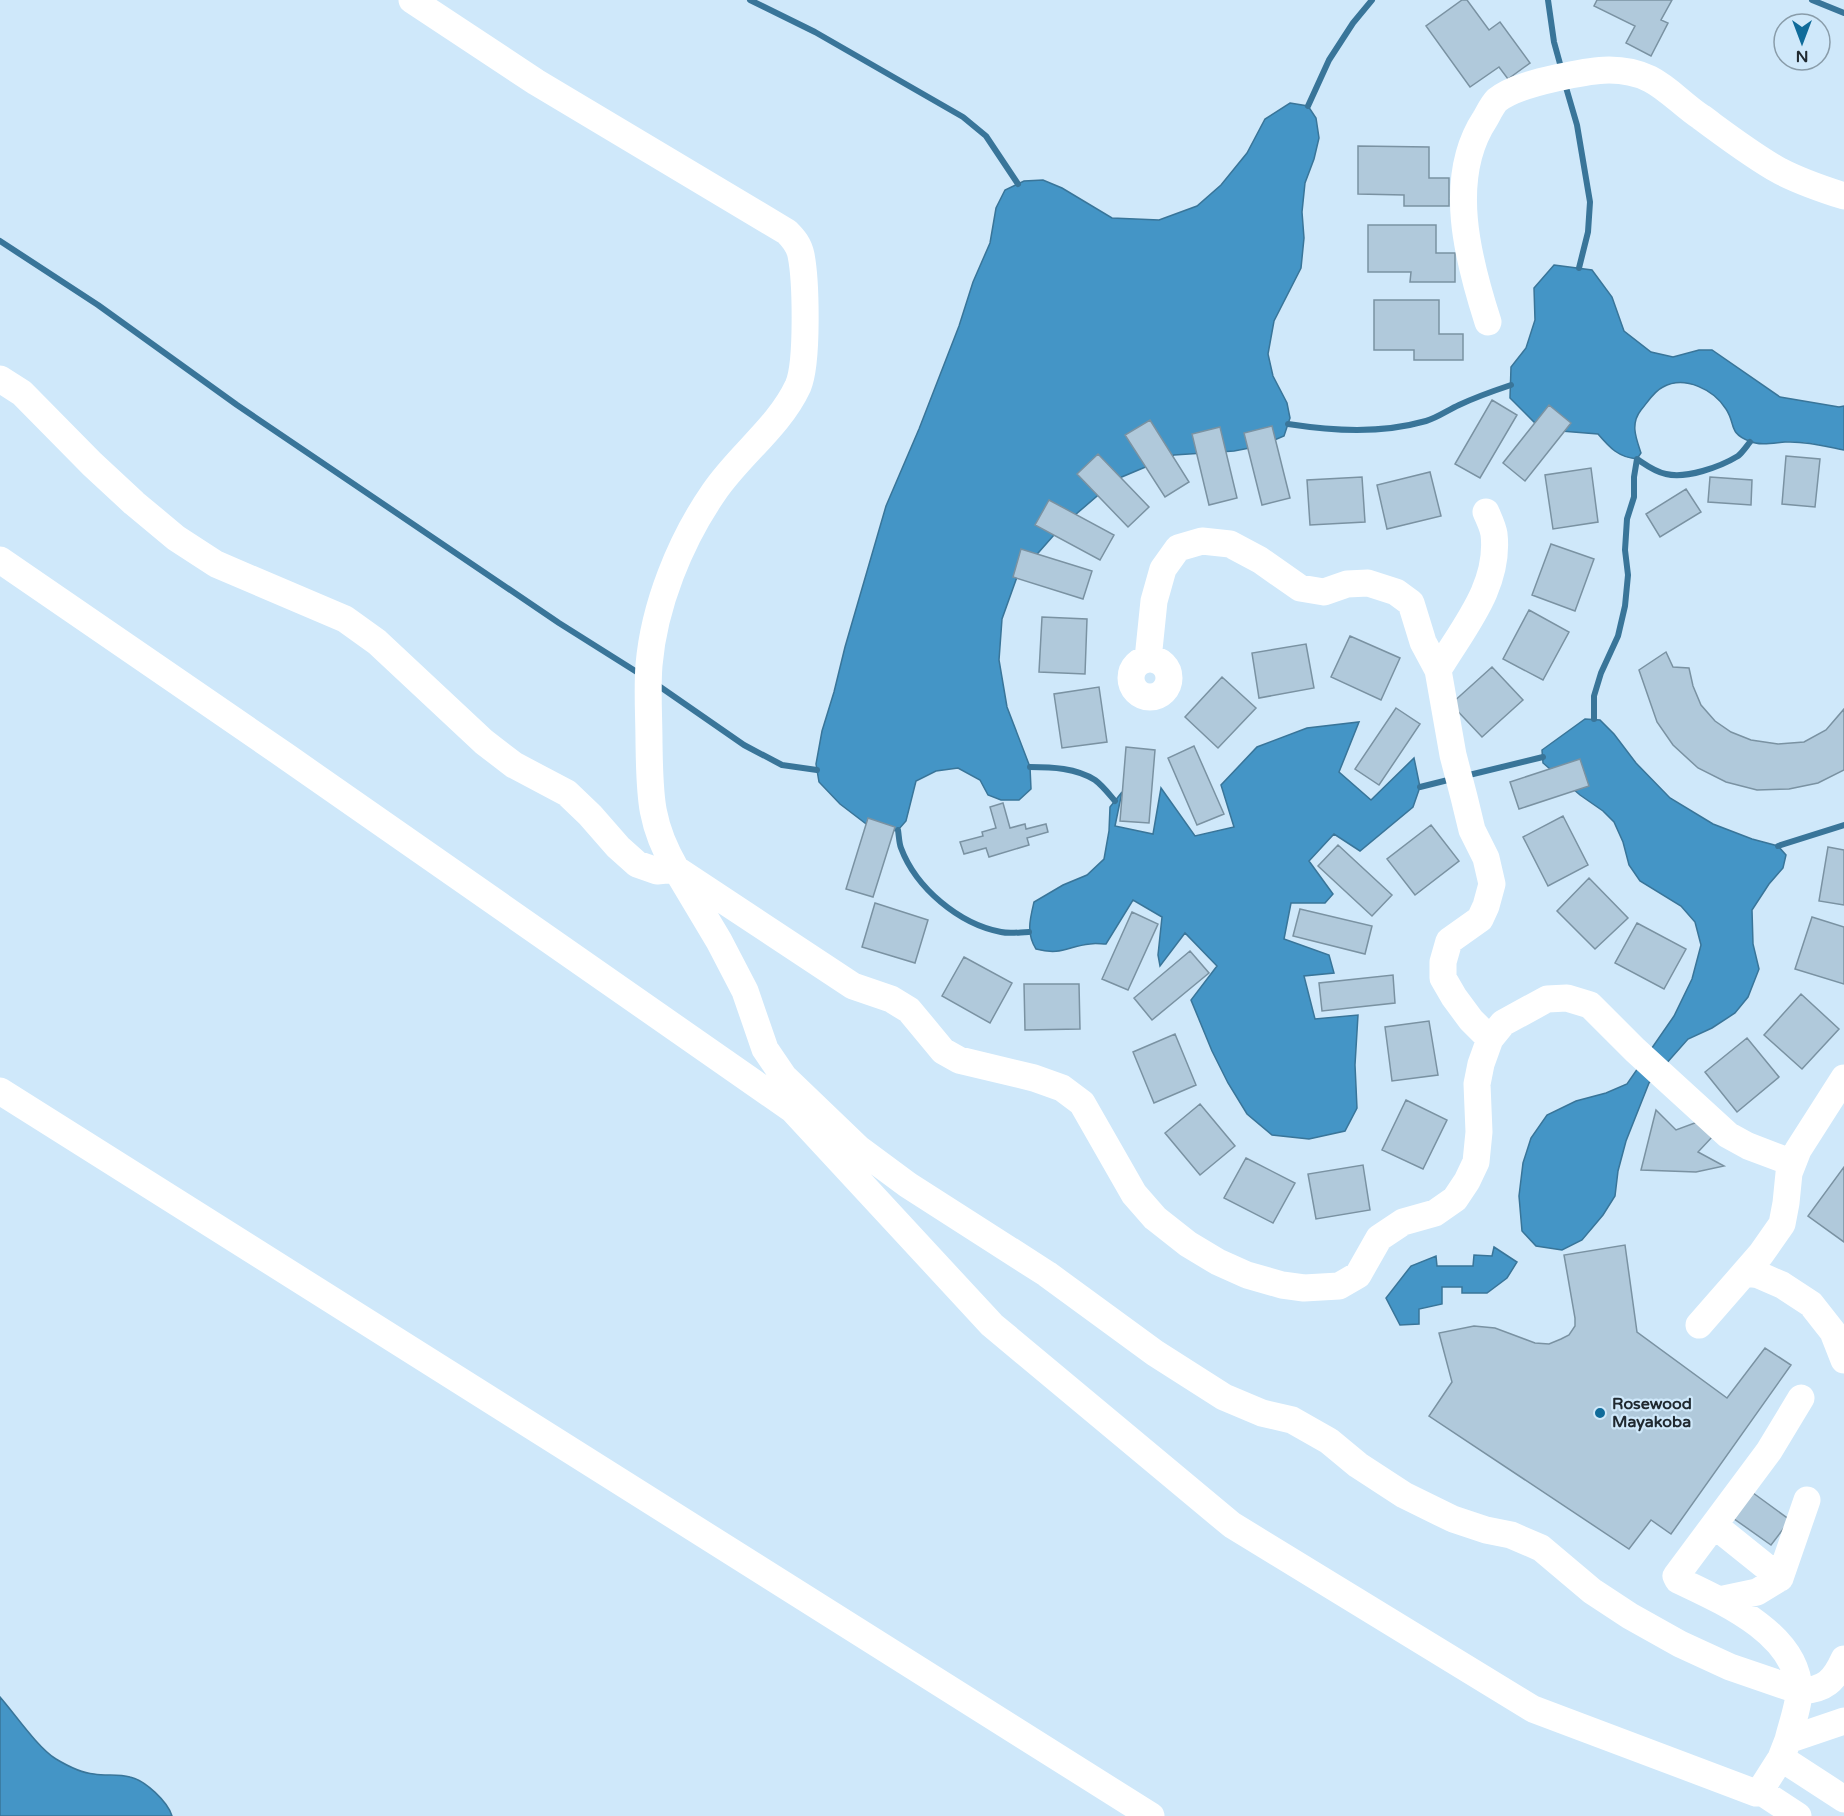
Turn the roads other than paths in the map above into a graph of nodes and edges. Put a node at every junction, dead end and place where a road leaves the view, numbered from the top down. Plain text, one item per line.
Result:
1 (412, 0) edge
2 (1844, 196) edge
3 (1488, 322) dead end
4 (0, 379) edge
5 (1486, 512) dead end
6 (0, 560) edge
7 (1148, 659) dead end
8 (1437, 670) junction
9 (676, 869) junction
10 (1490, 1039) junction
11 (1844, 1078) edge
12 (0, 1091) edge
13 (1793, 1163) junction
14 (1745, 1273) junction
15 (1699, 1325) dead end
16 (1844, 1360) edge
17 (1801, 1398) dead end
18 (1807, 1500) dead end
19 (1714, 1525) junction
20 (1780, 1578) junction
21 (1719, 1600) junction
22 (1844, 1659) edge
23 (1800, 1691) junction
24 (1844, 1721) edge
25 (1785, 1749) junction
26 (1760, 1791) junction
27 (1844, 1799) edge
28 (1151, 1816) edge
29 (1798, 1816) edge

1 - 9 lane
2 - 3 lane
4 - 9 lane
5 - 8 lane
6 - 26 lane
7 - 8 lane
8 - 10 lane
9 - 10 lane
9 - 23 lane
10 - 13 lane
11 - 13 lane
12 - 28 lane
13 - 14 lane
14 - 15 lane
14 - 16 lane
17 - 19 lane
18 - 20 lane
19 - 20 lane
19 - 21 lane
20 - 21 lane
21 - 23 lane
22 - 23 lane
23 - 25 lane
24 - 25 lane
25 - 26 lane
25 - 27 lane
26 - 29 lane

